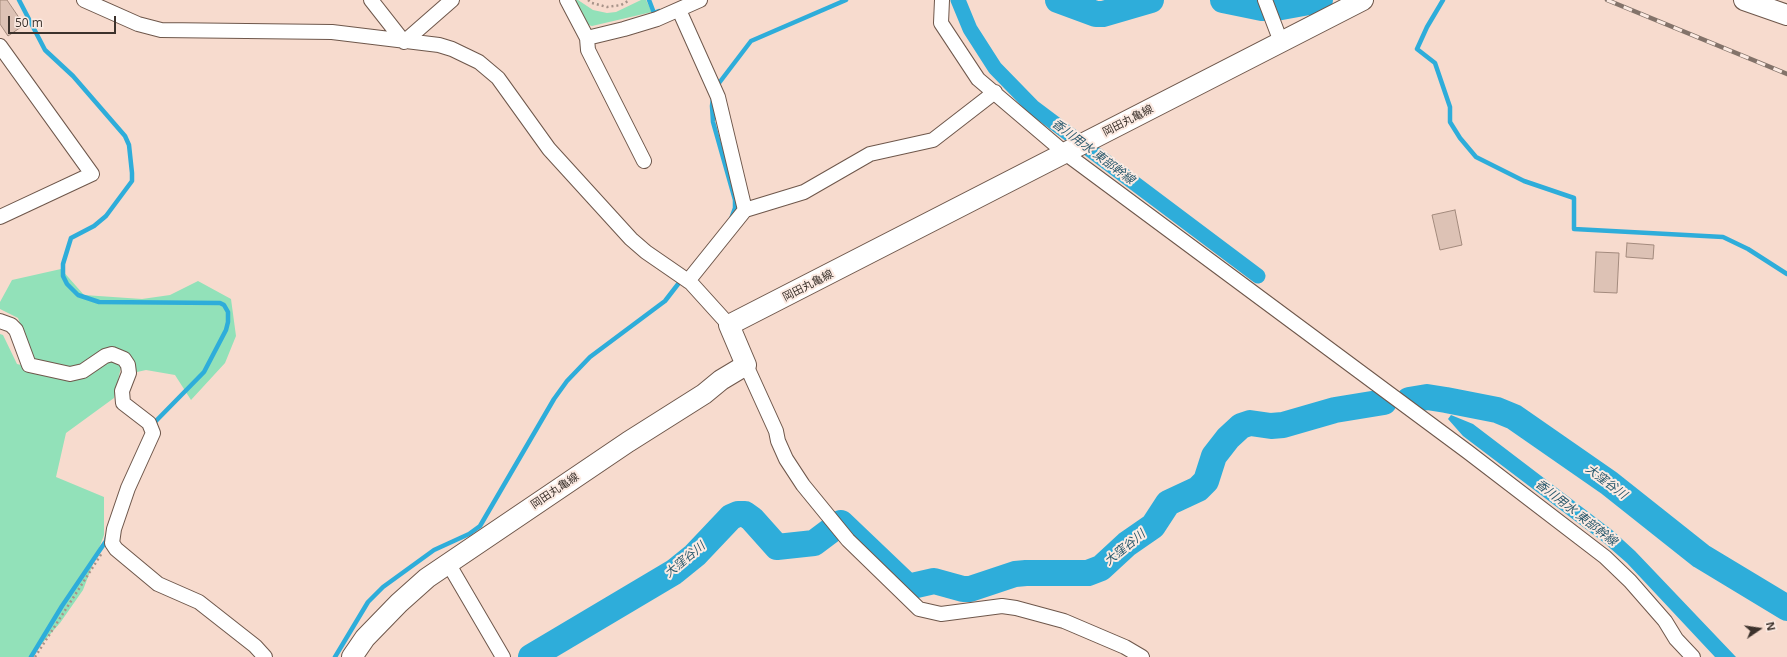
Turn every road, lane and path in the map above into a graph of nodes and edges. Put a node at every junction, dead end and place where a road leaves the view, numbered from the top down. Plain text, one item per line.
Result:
1 (84, 0) edge
2 (371, 0) edge
3 (452, 0) edge
4 (567, 0) edge
5 (588, 0) edge
6 (630, 0) edge
7 (700, 0) edge
8 (942, 0) edge
9 (1363, 0) edge
10 (1744, 0) edge
11 (1267, 5) edge
12 (678, 10) junction
13 (1787, 15) edge
14 (587, 38) junction
15 (404, 42) junction
16 (1281, 42) junction
17 (0, 46) edge
18 (995, 92) junction
19 (1069, 151) junction
20 (644, 161) dead end
21 (745, 210) junction
22 (0, 217) edge
23 (684, 278) junction
24 (0, 320) edge
25 (729, 326) junction
26 (746, 365) junction
27 (112, 543) junction
28 (448, 563) junction
29 (1123, 652) edge
30 (35, 657) edge
31 (265, 657) edge
32 (352, 657) edge
33 (503, 657) edge
34 (1142, 657) edge
35 (1693, 657) edge

1 - 15 street
2 - 15 street
3 - 15 street
4 - 14 street
5 - 6 path
7 - 12 street
8 - 18 street
9 - 16 main road, 岡田丸亀線
10 - 13 main road
11 - 16 street
12 - 14 street
12 - 21 street
14 - 20 street
15 - 23 street
16 - 19 main road, 岡田丸亀線
17 - 22 street
18 - 19 street
18 - 21 street
19 - 25 main road, 岡田丸亀線
19 - 35 street
21 - 23 street
23 - 25 street
24 - 27 street
25 - 26 main road
26 - 28 main road, 岡田丸亀線
26 - 29 street
27 - 30 path
27 - 31 street
28 - 32 main road, 岡田丸亀線
28 - 33 street
29 - 34 street

